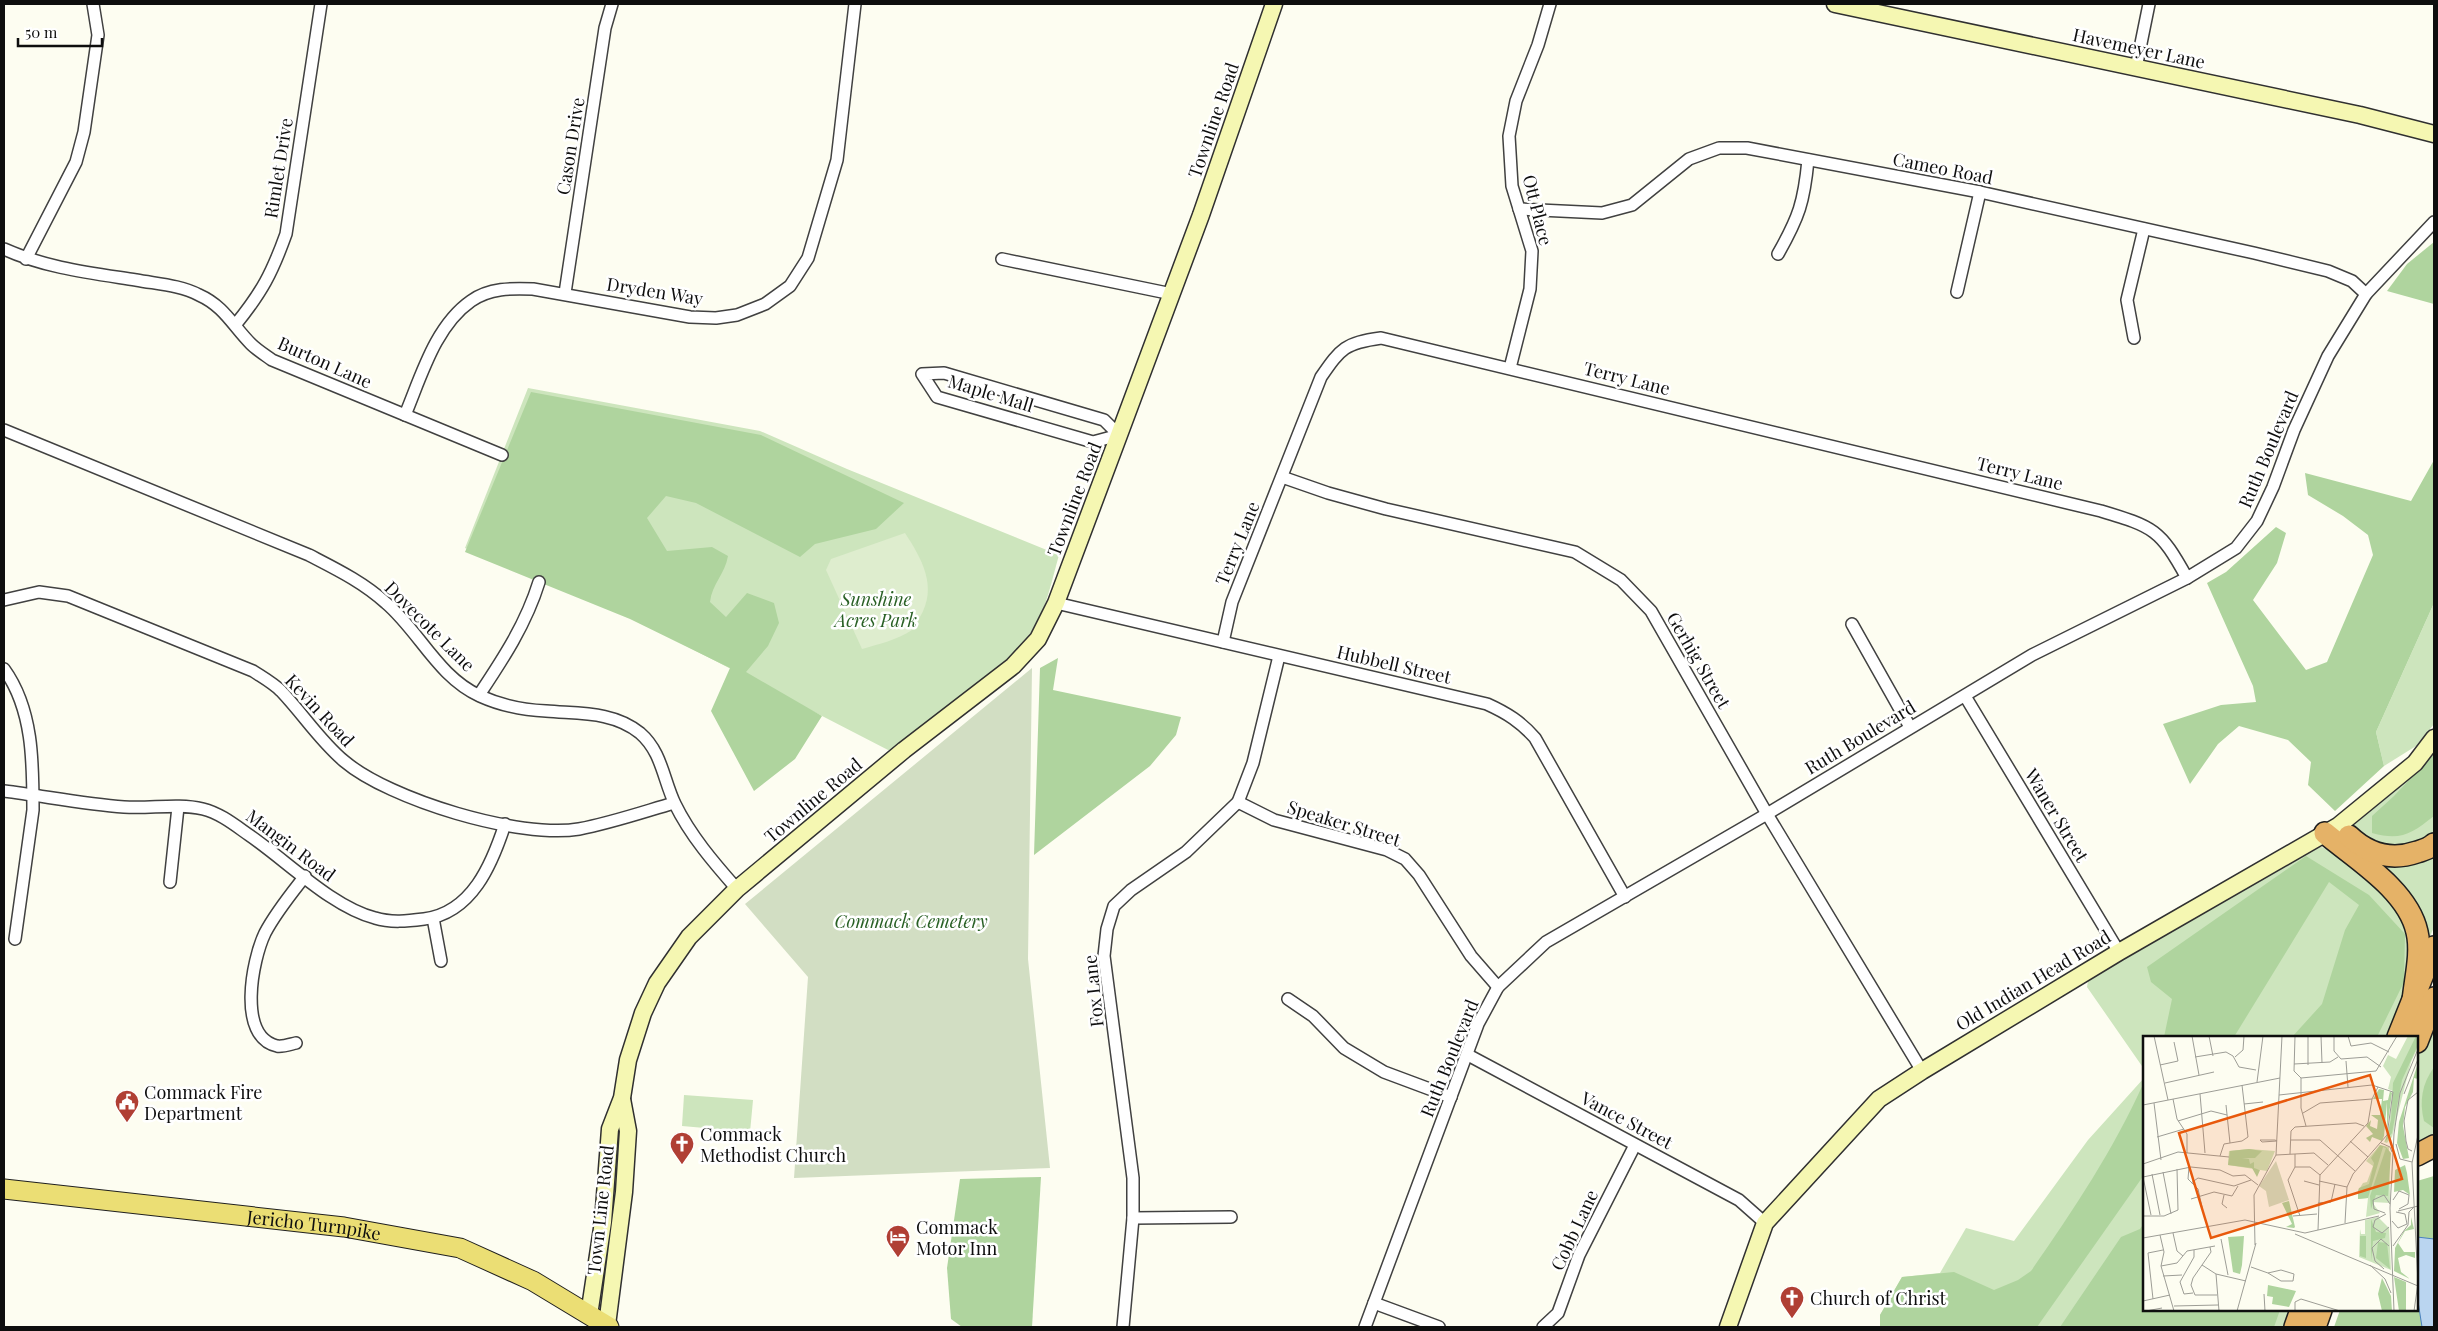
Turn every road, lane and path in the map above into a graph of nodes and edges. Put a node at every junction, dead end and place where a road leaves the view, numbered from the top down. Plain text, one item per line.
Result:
1 (93, 4) edge
2 (321, 4) edge
3 (612, 4) edge
4 (854, 4) edge
5 (1274, 4) edge
6 (1550, 4) edge
7 (1835, 4) edge
8 (2149, 4) edge
9 (2136, 68) junction
10 (2434, 134) edge
11 (1808, 160) junction
12 (1980, 192) junction
13 (1519, 209) junction
14 (2434, 222) edge
15 (2144, 229) junction
16 (4, 249) edge
17 (1778, 254) dead end
18 (1002, 258) dead end
19 (26, 259) junction
20 (1957, 292) dead end
21 (564, 293) junction
22 (1172, 294) junction
23 (2366, 294) junction
24 (236, 324) junction
25 (2134, 338) dead end
26 (1510, 368) junction
27 (405, 415) junction
28 (4, 430) edge
29 (1120, 436) junction
30 (502, 455) dead end
31 (1282, 477) junction
32 (2187, 578) junction
33 (539, 582) dead end
34 (4, 600) edge
35 (1056, 603) junction
36 (1852, 624) dead end
37 (1223, 642) junction
38 (1279, 656) junction
39 (4, 669) edge
40 (479, 695) junction
41 (1965, 696) junction
42 (1910, 727) junction
43 (2434, 738) edge
44 (4, 791) edge
45 (33, 795) junction
46 (1238, 802) junction
47 (674, 803) junction
48 (178, 806) junction
49 (1767, 814) junction
50 (505, 824) junction
51 (2331, 830) junction
52 (2434, 844) edge
53 (305, 876) junction
54 (170, 882) dead end
55 (737, 889) junction
56 (1625, 897) junction
57 (433, 918) junction
58 (15, 939) dead end
59 (2434, 948) edge
60 (2119, 952) junction
61 (441, 961) dead end
62 (1498, 987) junction
63 (1288, 998) dead end
64 (2434, 998) edge
65 (2413, 1001) junction
66 (2398, 1036) edge
67 (2418, 1039) edge
68 (296, 1043) dead end
69 (1468, 1055) junction
70 (1922, 1071) junction
71 (1451, 1097) junction
72 (622, 1098) junction
73 (1635, 1144) junction
74 (2434, 1146) edge
75 (2418, 1154) edge
76 (4, 1189) edge
77 (1232, 1217) dead end
78 (1133, 1218) junction
79 (1765, 1224) junction
80 (1374, 1303) junction
81 (2301, 1311) edge
82 (2321, 1311) edge
83 (587, 1321) edge
84 (609, 1327) edge
85 (1123, 1327) edge
86 (1365, 1327) edge
87 (1439, 1327) edge
88 (1543, 1327) edge
89 (1728, 1327) edge
90 (2295, 1327) edge
91 (2315, 1327) edge

1 - 19 street
2 - 24 street, Rimlet Drive
3 - 21 street, Cason Drive
4 - 21 street, Dryden Way
5 - 22 main road, Townline Road
6 - 13 street, Ott Place
7 - 9 main road, Havemeyer Lane
8 - 9 street
9 - 10 main road, Havemeyer Lane
11 - 12 street, Cameo Road
11 - 13 street, Cameo Road
11 - 17 street
12 - 15 street, Cameo Road
12 - 20 street
13 - 26 street, Ott Place
14 - 23 street, Ruth Boulevard
15 - 23 street, Cameo Road
15 - 25 street
16 - 19 street, Burton Lane
18 - 22 street
19 - 24 street, Burton Lane
21 - 27 street, Dryden Way
22 - 29 main road, Townline Road
23 - 32 street, Ruth Boulevard
24 - 27 street, Burton Lane
26 - 31 street, Terry Lane
26 - 32 street, Terry Lane
27 - 30 street, Burton Lane
28 - 40 street, Dovecote Lane
29 - 29 street, Maple Mall
29 - 35 main road, Townline Road
31 - 37 street, Terry Lane
31 - 49 street, Gerhig Street
32 - 41 street, Ruth Boulevard
33 - 40 street
34 - 50 street, Kevin Road
35 - 37 street, Hubbell Street
35 - 55 main road, Townline Road
36 - 42 street
37 - 38 street, Hubbell Street
38 - 46 street, Fox Lane
38 - 56 street, Hubbell Street
39 - 45 street
40 - 47 street, Dovecote Lane
41 - 42 street, Ruth Boulevard
41 - 60 street, Waner Street
42 - 49 street, Ruth Boulevard
43 - 51 main road, Old Indian Head Road
44 - 45 street, Mangin Road
45 - 48 street, Mangin Road
45 - 58 street
46 - 62 street, Speaker Street
46 - 78 street, Fox Lane
47 - 50 street, Kevin Road
47 - 55 street, Dovecote Lane
48 - 53 street, Mangin Road
48 - 54 street
49 - 56 street, Ruth Boulevard
49 - 70 street, Gerhig Street
50 - 57 street, Mangin Road
51 - 52 highway
51 - 60 main road, Old Indian Head Road
51 - 65 highway
53 - 57 street, Mangin Road
53 - 68 street
55 - 72 main road, Town Line Road
56 - 62 street, Ruth Boulevard
57 - 61 street
59 - 65 highway
60 - 70 main road, Old Indian Head Road
62 - 69 street, Ruth Boulevard
63 - 71 street
64 - 67 highway
65 - 66 highway
69 - 71 street, Ruth Boulevard
69 - 73 street, Vance Street
70 - 79 main road, Old Indian Head Road
71 - 80 street, Ruth Boulevard
72 - 83 main road, Town Line Road
72 - 84 main road, Town Line Road
73 - 79 street, Vance Street
73 - 88 street, Cobb Lane
74 - 75 highway
76 - 83 main road, Jericho Turnpike
77 - 78 street
78 - 85 street, Fox Lane
79 - 89 main road, Old Indian Head Road
80 - 86 street, Ruth Boulevard
80 - 87 street
81 - 90 highway
82 - 91 highway
83 - 84 main road, Jericho Turnpike

